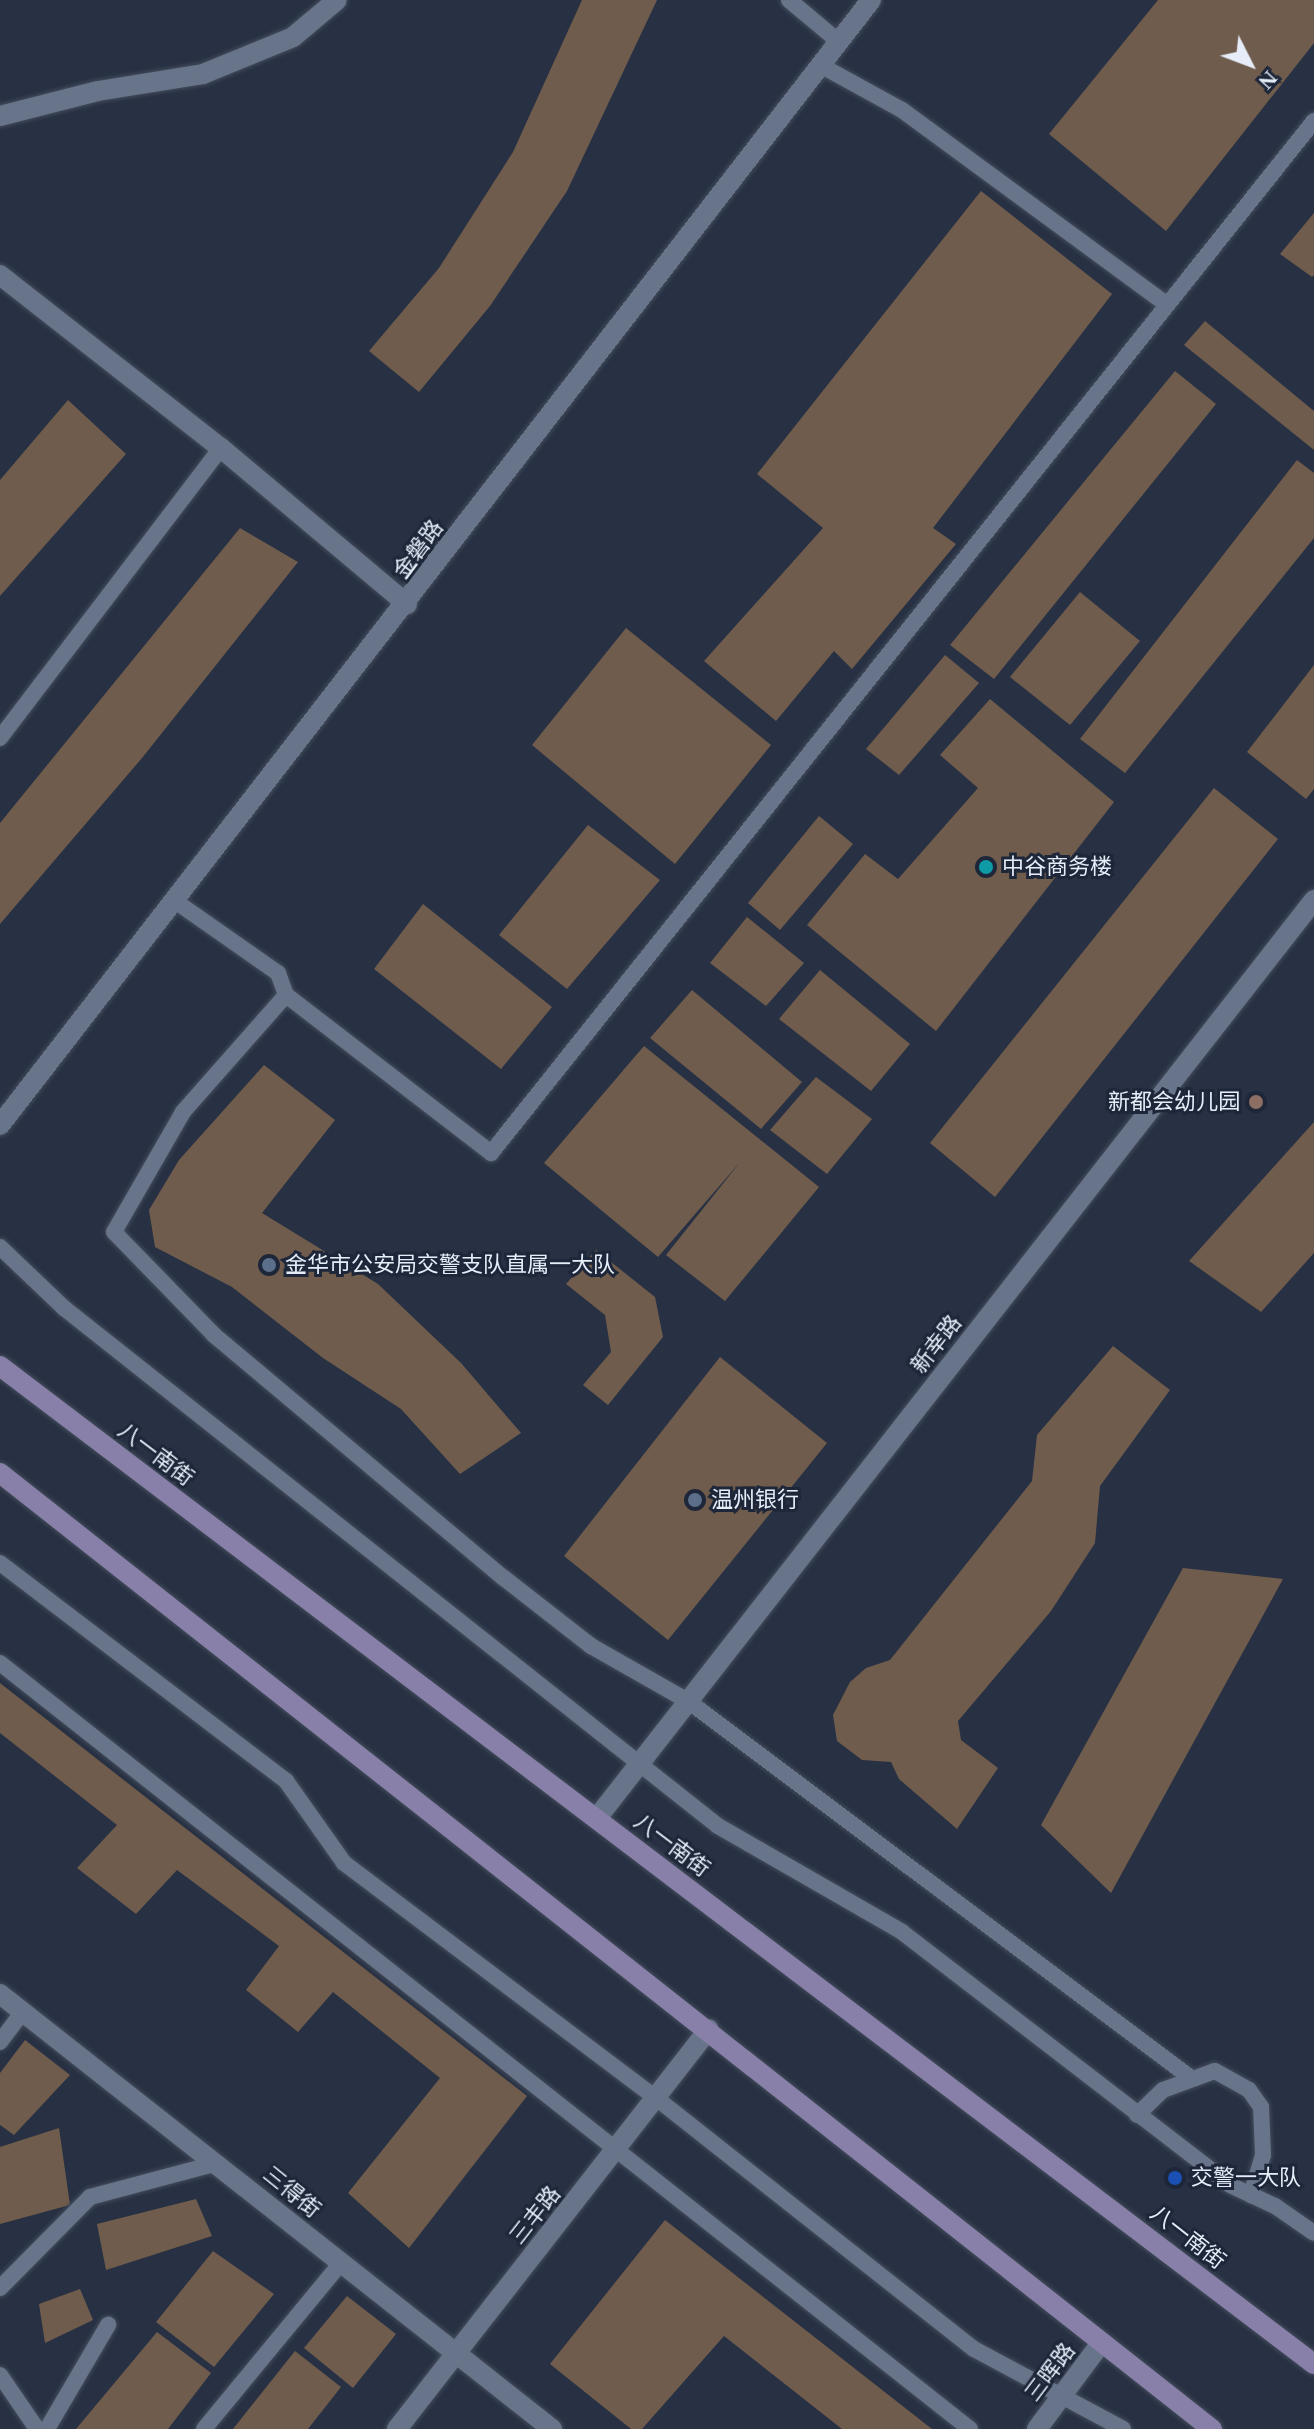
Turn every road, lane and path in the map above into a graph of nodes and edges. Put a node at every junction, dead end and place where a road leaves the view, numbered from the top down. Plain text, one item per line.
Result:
1 (337, 0) edge
2 (789, 0) edge
3 (866, 1) edge
4 (838, 41) junction
5 (820, 65) junction
6 (0, 116) edge
7 (1314, 121) edge
8 (0, 275) edge
9 (1165, 303) junction
10 (221, 448) junction
11 (407, 604) junction
12 (0, 738) edge
13 (1314, 900) edge
14 (175, 901) junction
15 (286, 995) junction
16 (0, 1125) edge
17 (0, 1247) edge
18 (0, 1366) edge
19 (0, 1473) edge
20 (0, 1563) edge
21 (0, 1663) edge
22 (688, 1701) junction
23 (639, 1765) junction
24 (597, 1818) junction
25 (0, 1994) edge
26 (23, 2012) junction
27 (709, 2029) junction
28 (0, 2042) edge
29 (1191, 2078) junction
30 (656, 2098) junction
31 (1137, 2115) junction
32 (618, 2147) junction
33 (218, 2163) junction
34 (1251, 2195) junction
35 (1314, 2233) edge
36 (341, 2263) junction
37 (0, 2288) edge
38 (108, 2325) dead end
39 (1101, 2343) junction
40 (457, 2355) junction
41 (1314, 2364) edge
42 (0, 2375) edge
43 (1062, 2395) junction
44 (37, 2429) edge
45 (47, 2429) edge
46 (204, 2429) edge
47 (397, 2429) edge
48 (552, 2429) edge
49 (970, 2429) edge
50 (1037, 2429) edge
51 (1123, 2429) edge
52 (1212, 2429) edge

1 - 6 street
2 - 4 lane
3 - 4 street, 金磐路
4 - 5 street, 金磐路
5 - 9 lane
5 - 11 street, 金磐路
7 - 9 lane
8 - 10 street
9 - 15 lane
10 - 11 street
10 - 12 lane
11 - 14 street, 金磐路
13 - 22 street, 新幸路
14 - 15 lane
14 - 16 street, 金磐路
15 - 22 lane
17 - 23 lane
18 - 24 main road, 八一南街
19 - 27 main road
20 - 30 lane
21 - 32 lane
22 - 23 street, 新幸路
22 - 29 lane
23 - 24 street, 新幸路
23 - 31 lane
24 - 41 main road, 八一南街
25 - 26 street, 三得街
26 - 28 lane
26 - 33 street, 三得街
27 - 30 street, 三丰路
27 - 39 main road
29 - 31 lane
29 - 34 lane
30 - 32 street, 三丰路
30 - 43 lane
31 - 34 lane
32 - 40 street, 三丰路
32 - 49 lane
33 - 36 street, 三得街
33 - 37 lane
34 - 35 lane
36 - 40 street, 三得街
36 - 46 lane
38 - 45 lane
39 - 43 street, 三晖路
39 - 52 main road
40 - 47 street, 三丰路
40 - 48 street, 三得街
42 - 44 lane
43 - 50 street, 三晖路
43 - 51 lane

